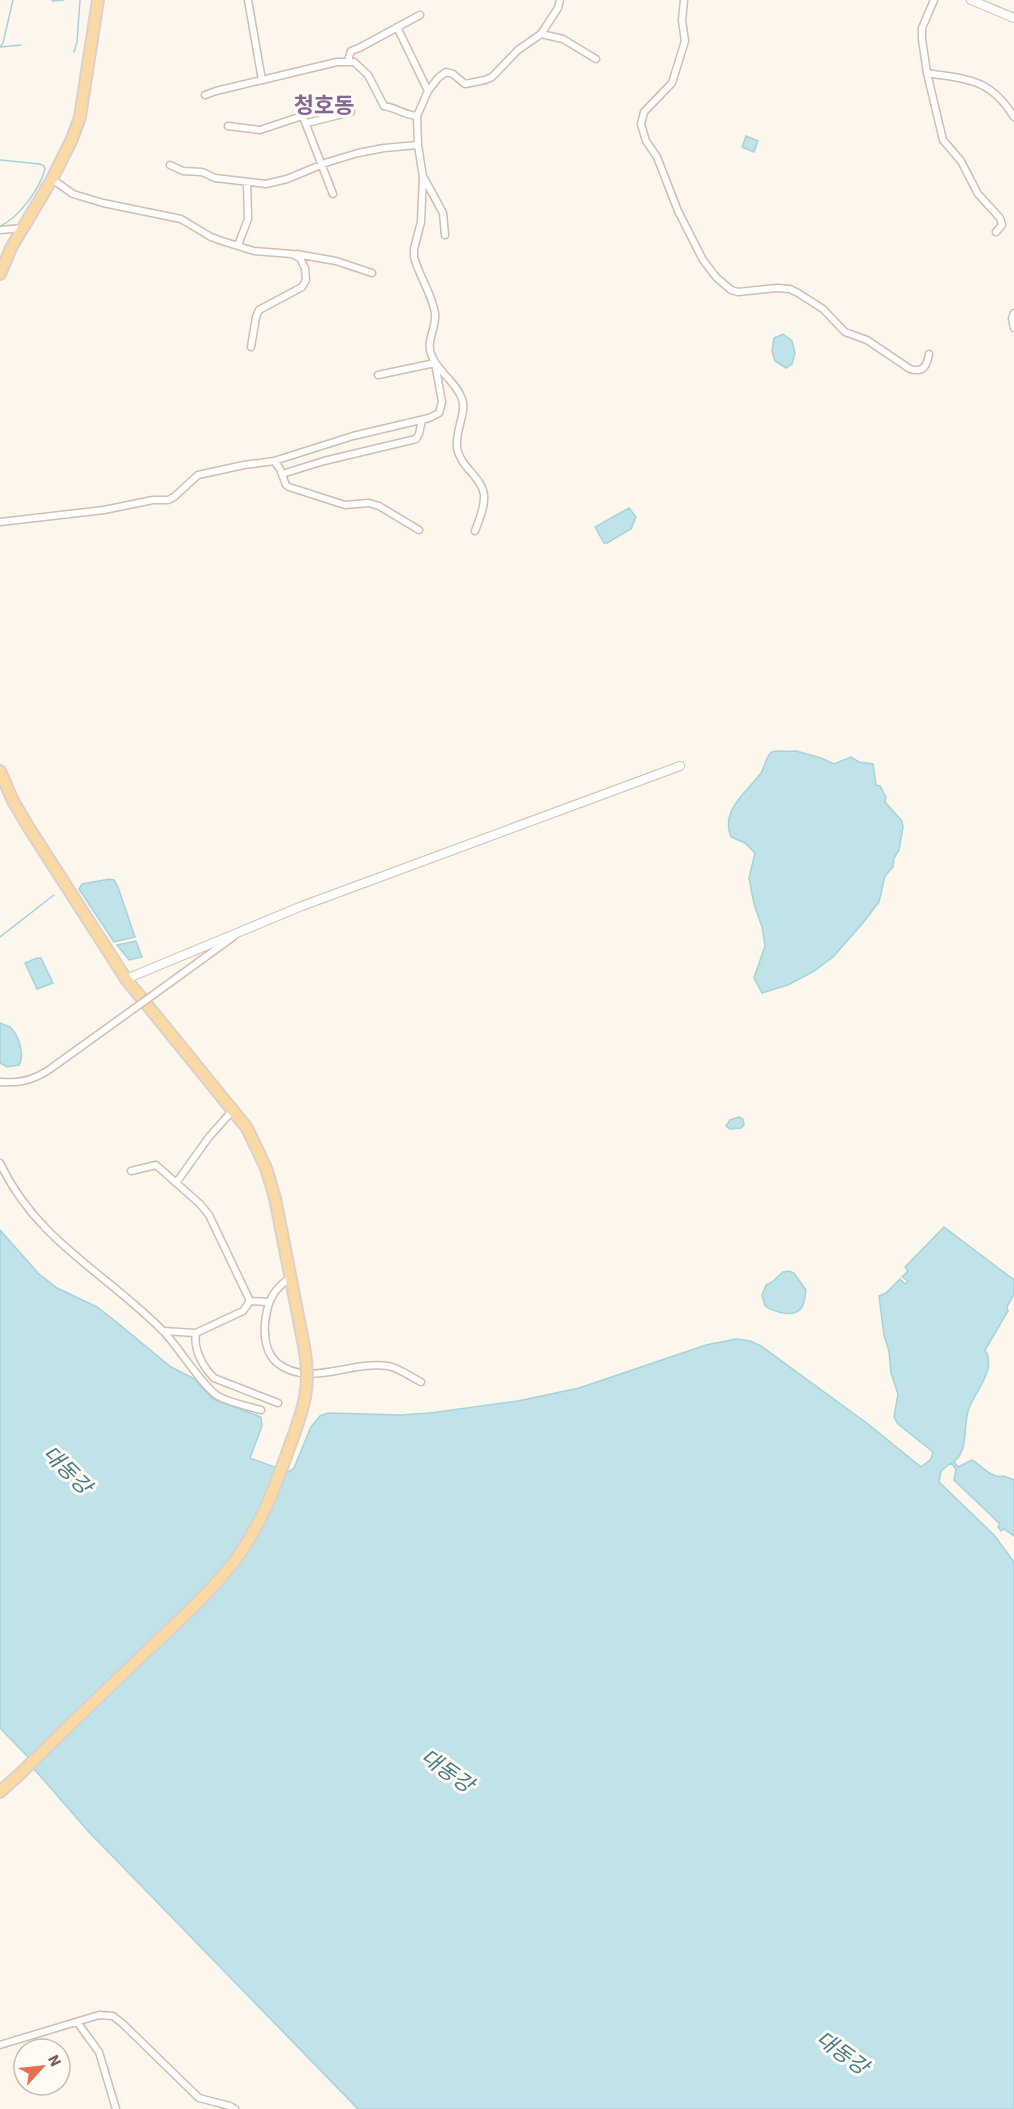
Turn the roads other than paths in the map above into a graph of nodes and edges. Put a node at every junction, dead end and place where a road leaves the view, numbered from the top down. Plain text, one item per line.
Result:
1 (98, 0) edge
2 (248, 0) edge
3 (560, 0) edge
4 (684, 0) edge
5 (933, 0) edge
6 (976, 1) edge
7 (420, 15) dead end
8 (1014, 18) edge
9 (397, 27) junction
10 (541, 34) junction
11 (596, 58) dead end
12 (348, 61) junction
13 (927, 73) junction
14 (262, 80) junction
15 (428, 91) junction
16 (205, 95) dead end
17 (351, 112) dead end
18 (417, 116) junction
19 (1014, 117) edge
20 (307, 123) junction
21 (228, 126) dead end
22 (418, 145) junction
23 (170, 165) dead end
24 (321, 165) junction
25 (423, 177) junction
26 (52, 179) junction
27 (247, 182) junction
28 (333, 194) dead end
29 (23, 227) junction
30 (0, 230) edge
31 (996, 232) dead end
32 (444, 234) dead end
33 (238, 245) junction
34 (292, 254) junction
35 (372, 273) dead end
36 (0, 274) edge
37 (1014, 313) edge
38 (1014, 328) edge
39 (251, 347) dead end
40 (930, 354) dead end
41 (435, 363) junction
42 (378, 375) dead end
43 (422, 420) junction
44 (274, 461) junction
45 (282, 474) junction
46 (0, 522) edge
47 (419, 530) dead end
48 (475, 531) dead end
49 (680, 766) dead end
50 (0, 771) edge
51 (238, 933) junction
52 (126, 979) junction
53 (0, 1082) edge
54 (234, 1110) junction
55 (0, 1163) edge
56 (131, 1171) dead end
57 (176, 1183) junction
58 (290, 1278) junction
59 (250, 1301) junction
60 (268, 1302) junction
61 (163, 1331) junction
62 (196, 1334) junction
63 (421, 1382) dead end
64 (278, 1403) dead end
65 (261, 1410) dead end
66 (0, 1792) edge
67 (77, 2022) junction
68 (0, 2045) edge
69 (116, 2109) edge
70 (235, 2109) edge

1 - 26 main road
2 - 14 street
3 - 10 street
4 - 40 street
5 - 13 street
6 - 8 street
7 - 9 street
9 - 12 street
9 - 15 street
10 - 11 street
10 - 15 street
12 - 14 street
12 - 18 street
13 - 19 street
13 - 31 street
14 - 16 street
15 - 18 street
17 - 20 street
18 - 22 street
20 - 21 street
20 - 24 street
22 - 24 street
22 - 25 street
23 - 27 street
24 - 27 street
24 - 28 street
25 - 32 street
25 - 41 street
26 - 29 main road
26 - 33 street
27 - 33 street
29 - 30 street
29 - 36 main road
33 - 34 street
34 - 35 street
34 - 39 street
37 - 38 street
41 - 42 street
41 - 43 street
41 - 48 street
43 - 44 street
43 - 45 street
44 - 45 street
44 - 46 street
45 - 47 street
49 - 51 street
50 - 52 main road
51 - 52 street
51 - 53 street, bridge
52 - 54 main road
54 - 57 street
54 - 58 main road
55 - 61 street
56 - 57 street
57 - 59 street
58 - 60 street
58 - 66 main road, bridge
59 - 60 street
59 - 62 street
60 - 63 street
61 - 62 street
61 - 65 street
62 - 64 street
67 - 68 street
67 - 69 street
67 - 70 street

